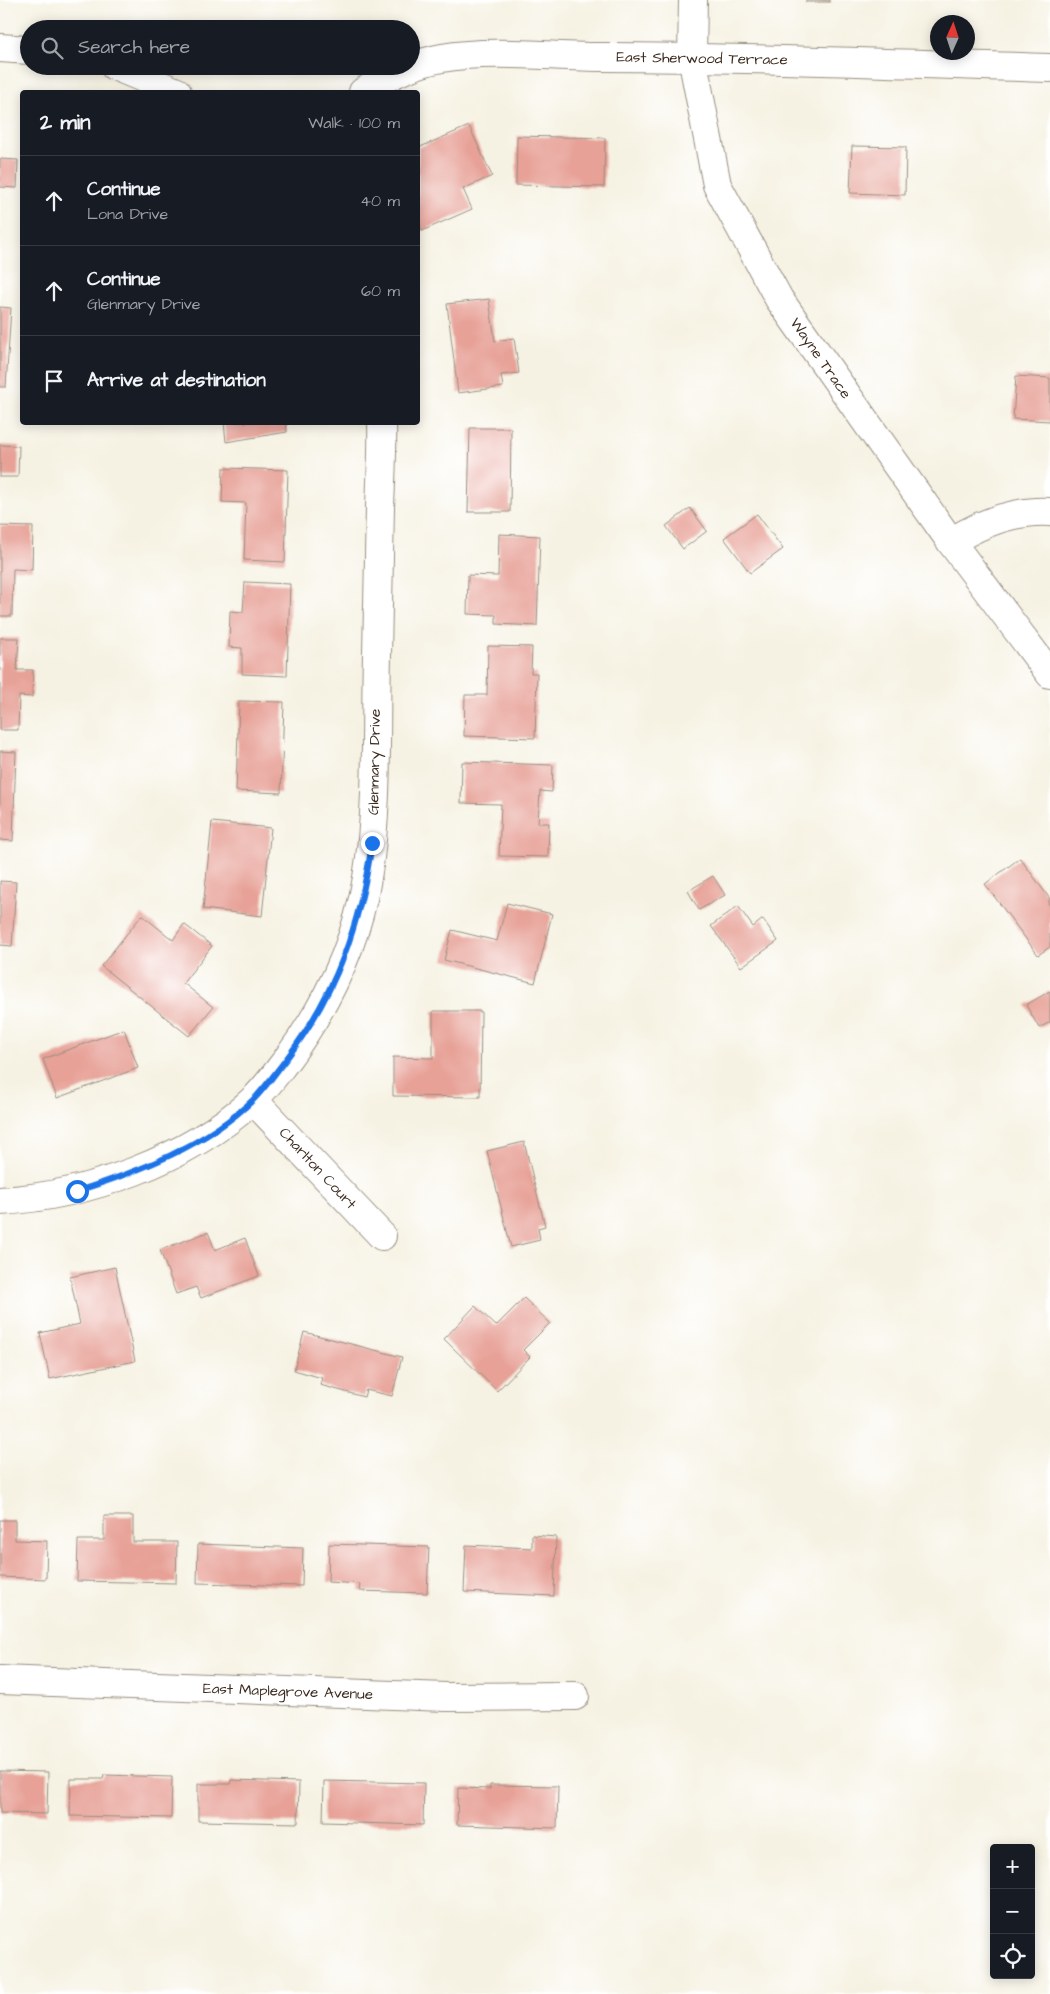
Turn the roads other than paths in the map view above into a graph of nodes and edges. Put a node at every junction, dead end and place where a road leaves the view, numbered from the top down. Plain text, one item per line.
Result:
1 (693, 0) edge
2 (0, 48) edge
3 (20, 49) edge
4 (692, 57) junction
5 (420, 63) edge
6 (1050, 68) edge
7 (136, 75) edge
8 (393, 75) edge
9 (172, 90) edge
10 (367, 90) edge
11 (382, 425) edge
12 (1050, 512) edge
13 (951, 542) junction
14 (1050, 674) edge
15 (253, 1100) junction
16 (0, 1201) edge
17 (382, 1236) dead end
18 (0, 1680) edge
19 (576, 1696) dead end

1 - 4 street, Wayne Trace
2 - 3 street
4 - 5 street, East Sherwood Terrace
4 - 6 street, East Sherwood Terrace
4 - 13 street, Wayne Trace
7 - 9 street
8 - 10 street, East Sherwood Terrace
11 - 15 street, Glenmary Drive
12 - 13 street
13 - 14 street, Wayne Trace
15 - 16 street, Glenmary Drive
15 - 17 street, Charlton Court
18 - 19 street, East Maplegrove Avenue

